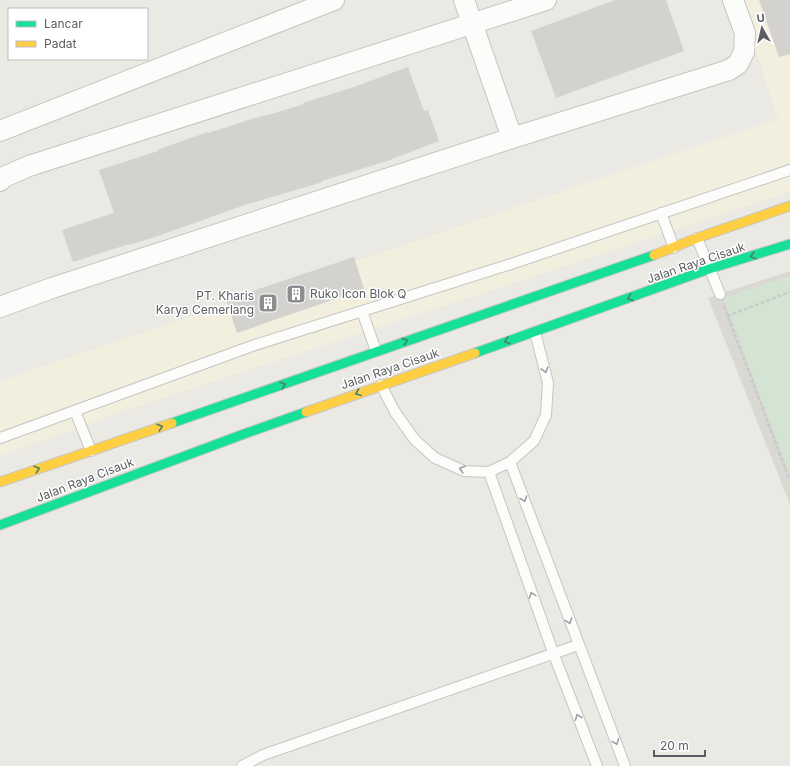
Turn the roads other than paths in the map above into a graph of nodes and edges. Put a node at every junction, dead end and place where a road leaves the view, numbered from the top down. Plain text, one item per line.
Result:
1 (334, 0) edge
2 (464, 0) edge
3 (546, 0) edge
4 (733, 0) edge
5 (472, 24) junction
6 (0, 131) edge
7 (512, 138) junction
8 (790, 170) edge
9 (0, 181) edge
10 (790, 206) edge
11 (661, 214) junction
12 (698, 238) junction
13 (790, 244) edge
14 (674, 248) junction
15 (709, 269) junction
16 (720, 294) road end
17 (0, 307) edge
18 (362, 311) junction
19 (535, 332) junction
20 (376, 350) junction
21 (380, 385) junction
22 (75, 411) junction
23 (0, 438) edge
24 (91, 451) junction
25 (510, 462) junction
26 (489, 472) junction
27 (0, 482) edge
28 (0, 525) edge
29 (578, 645) junction
30 (554, 655) junction
31 (242, 766) edge
32 (597, 766) edge
33 (625, 766) edge

1 - 6 street
2 - 5 street
3 - 5 street
4 - 7 street
5 - 7 street
5 - 9 street
7 - 17 street
8 - 11 lane
10 - 12 main road, Jalan Raya Cisauk
11 - 14 lane
11 - 18 lane
12 - 14 main road, Jalan Raya Cisauk
12 - 15 lane
13 -> 15 main road, Jalan Raya Cisauk
20 -> 14 main road, Jalan Raya Cisauk
15 - 16 lane
15 -> 19 main road, Jalan Raya Cisauk
18 - 20 lane
18 - 22 lane
19 -> 21 main road, Jalan Raya Cisauk
19 -> 25 lane
24 -> 20 main road, Jalan Raya Cisauk
26 -> 21 lane
21 -> 28 main road, Jalan Raya Cisauk
22 - 23 lane
22 - 24 lane
27 -> 24 main road, Jalan Raya Cisauk
25 - 26 lane
25 -> 29 lane
30 -> 26 lane
29 - 30 lane
29 -> 33 lane
30 - 31 lane
32 -> 30 lane

